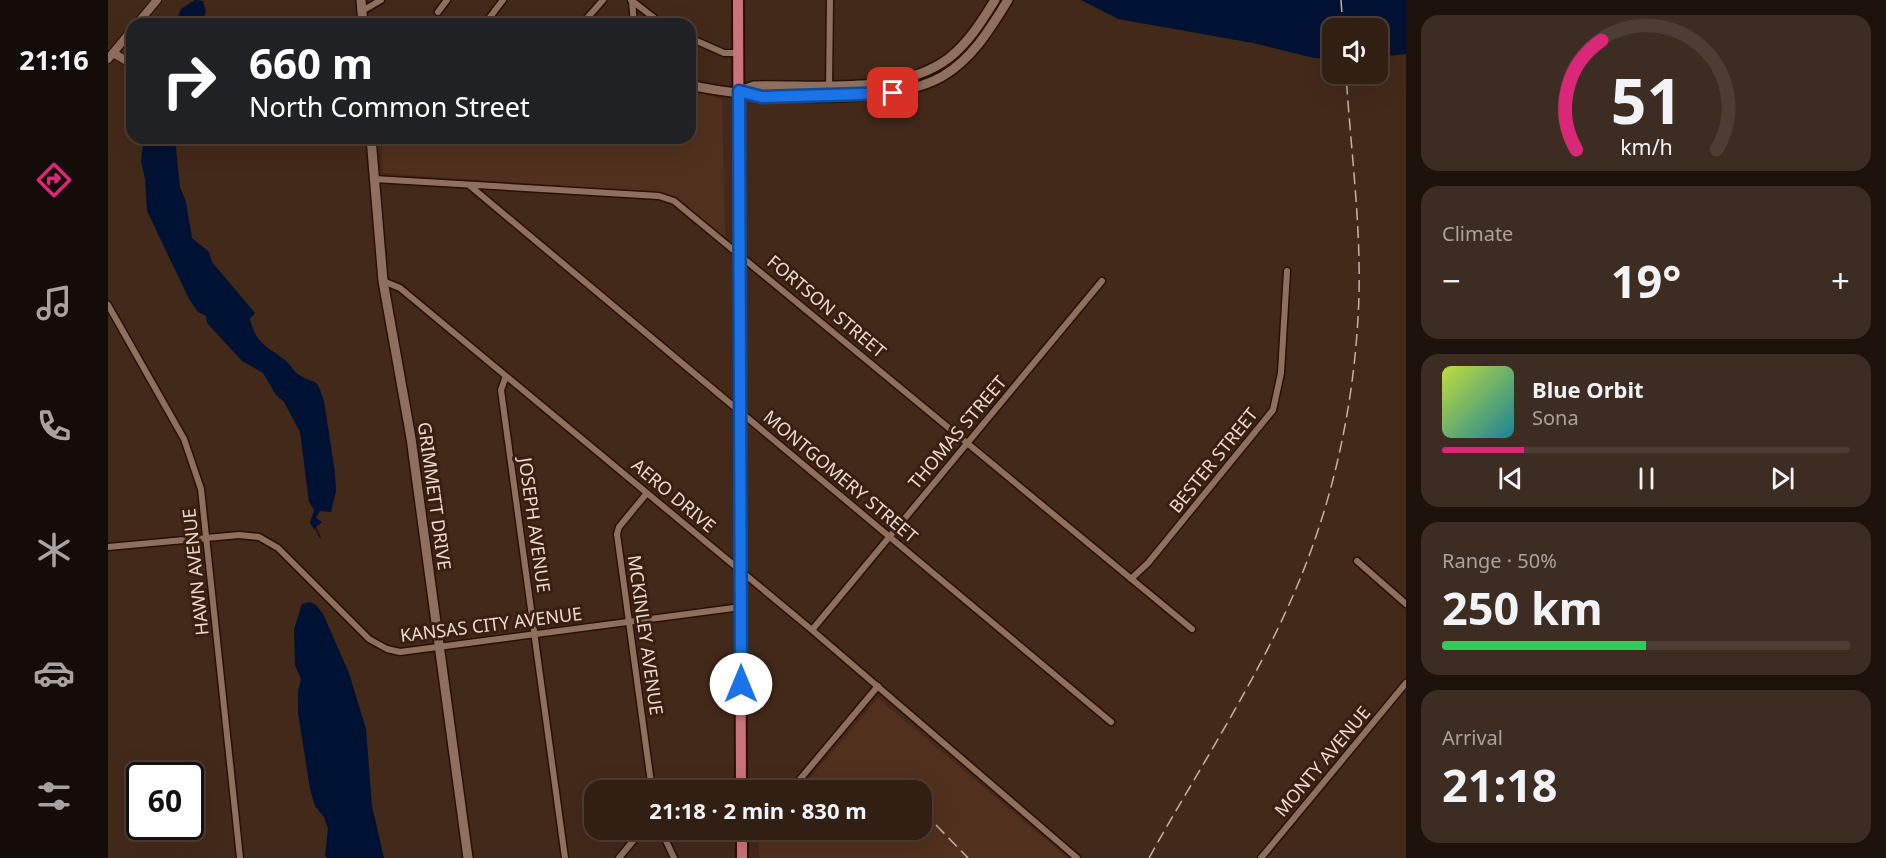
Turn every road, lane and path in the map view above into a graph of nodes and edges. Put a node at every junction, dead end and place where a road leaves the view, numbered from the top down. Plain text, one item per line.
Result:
1 (157, 0) edge
2 (361, 0) edge
3 (381, 0) edge
4 (447, 0) edge
5 (503, 0) edge
6 (603, 0) edge
7 (632, 0) edge
8 (738, 0) edge
9 (830, 0) edge
10 (995, 0) edge
11 (1008, 0) edge
12 (362, 11) junction
13 (438, 12) dead end
14 (142, 18) edge
15 (363, 18) edge
16 (489, 18) edge
17 (587, 18) edge
18 (634, 18) edge
19 (654, 18) edge
20 (126, 37) edge
21 (696, 41) edge
22 (738, 53) junction
23 (111, 56) edge
24 (126, 62) edge
25 (830, 84) junction
26 (696, 86) edge
27 (739, 91) junction
28 (829, 96) junction
29 (371, 144) edge
30 (374, 178) junction
31 (469, 184) junction
32 (738, 251) junction
33 (1287, 271) dead end
34 (383, 281) junction
35 (1102, 281) dead end
36 (108, 305) edge
37 (506, 376) junction
38 (740, 411) junction
39 (967, 442) junction
40 (647, 493) junction
41 (890, 535) junction
42 (207, 537) junction
43 (108, 548) edge
44 (1357, 561) dead end
45 (740, 569) junction
46 (1131, 579) junction
47 (1406, 604) edge
48 (741, 607) junction
49 (628, 622) junction
50 (1192, 628) dead end
51 (812, 630) junction
52 (535, 634) junction
53 (439, 647) junction
54 (1406, 683) edge
55 (878, 686) junction
56 (1110, 722) dead end
57 (651, 780) edge
58 (741, 780) edge
59 (799, 780) edge
60 (634, 840) edge
61 (666, 840) edge
62 (741, 840) edge
63 (240, 858) edge
64 (468, 858) edge
65 (565, 858) edge
66 (619, 858) edge
67 (674, 858) edge
68 (742, 858) edge
69 (1077, 858) edge
70 (1261, 858) edge

1 - 14 street
2 - 12 main road
3 - 12 street
4 - 13 street
5 - 16 street
6 - 17 street
7 - 18 street
7 - 19 street
8 - 22 main road
9 - 25 street
10 - 25 main road
11 - 28 main road
12 - 15 main road
20 - 23 street
21 - 22 street
22 - 27 main road
23 - 24 street
25 - 27 main road
25 - 28 street
26 - 27 main road
27 - 28 main road
27 - 32 main road
29 - 30 main road, GRIMMETT DRIVE
30 - 31 street, FORTSON STREET
30 - 34 main road, GRIMMETT DRIVE
31 - 32 street, FORTSON STREET
31 - 38 street, MONTGOMERY STREET
32 - 38 main road
32 - 39 street, FORTSON STREET
33 - 46 street, BESTER STREET
34 - 37 street, AERO DRIVE
34 - 53 main road, GRIMMETT DRIVE
35 - 39 street, THOMAS STREET
36 - 42 street, HAWN AVENUE
37 - 40 street, AERO DRIVE
37 - 52 street, JOSEPH AVENUE
38 - 41 street, MONTGOMERY STREET
38 - 45 main road
39 - 41 street, THOMAS STREET
39 - 46 street, FORTSON STREET
40 - 45 street, AERO DRIVE
40 - 49 street, MCKINLEY AVENUE
41 - 51 street, THOMAS STREET
41 - 56 street, MONTGOMERY STREET
42 - 43 street, KANSAS CITY AVENUE
42 - 53 street, KANSAS CITY AVENUE
42 - 63 street, HAWN AVENUE
44 - 47 street
45 - 48 main road
45 - 51 street, AERO DRIVE
46 - 50 street, FORTSON STREET
48 - 49 street, KANSAS CITY AVENUE
48 - 58 main road
49 - 52 street, KANSAS CITY AVENUE
49 - 57 street, MCKINLEY AVENUE
51 - 55 street, AERO DRIVE
52 - 53 street, KANSAS CITY AVENUE
52 - 65 street, JOSEPH AVENUE
53 - 64 main road, GRIMMETT DRIVE
54 - 70 street, MONTY AVENUE
55 - 59 street
55 - 69 street, AERO DRIVE
60 - 66 street
61 - 67 street
62 - 68 main road

